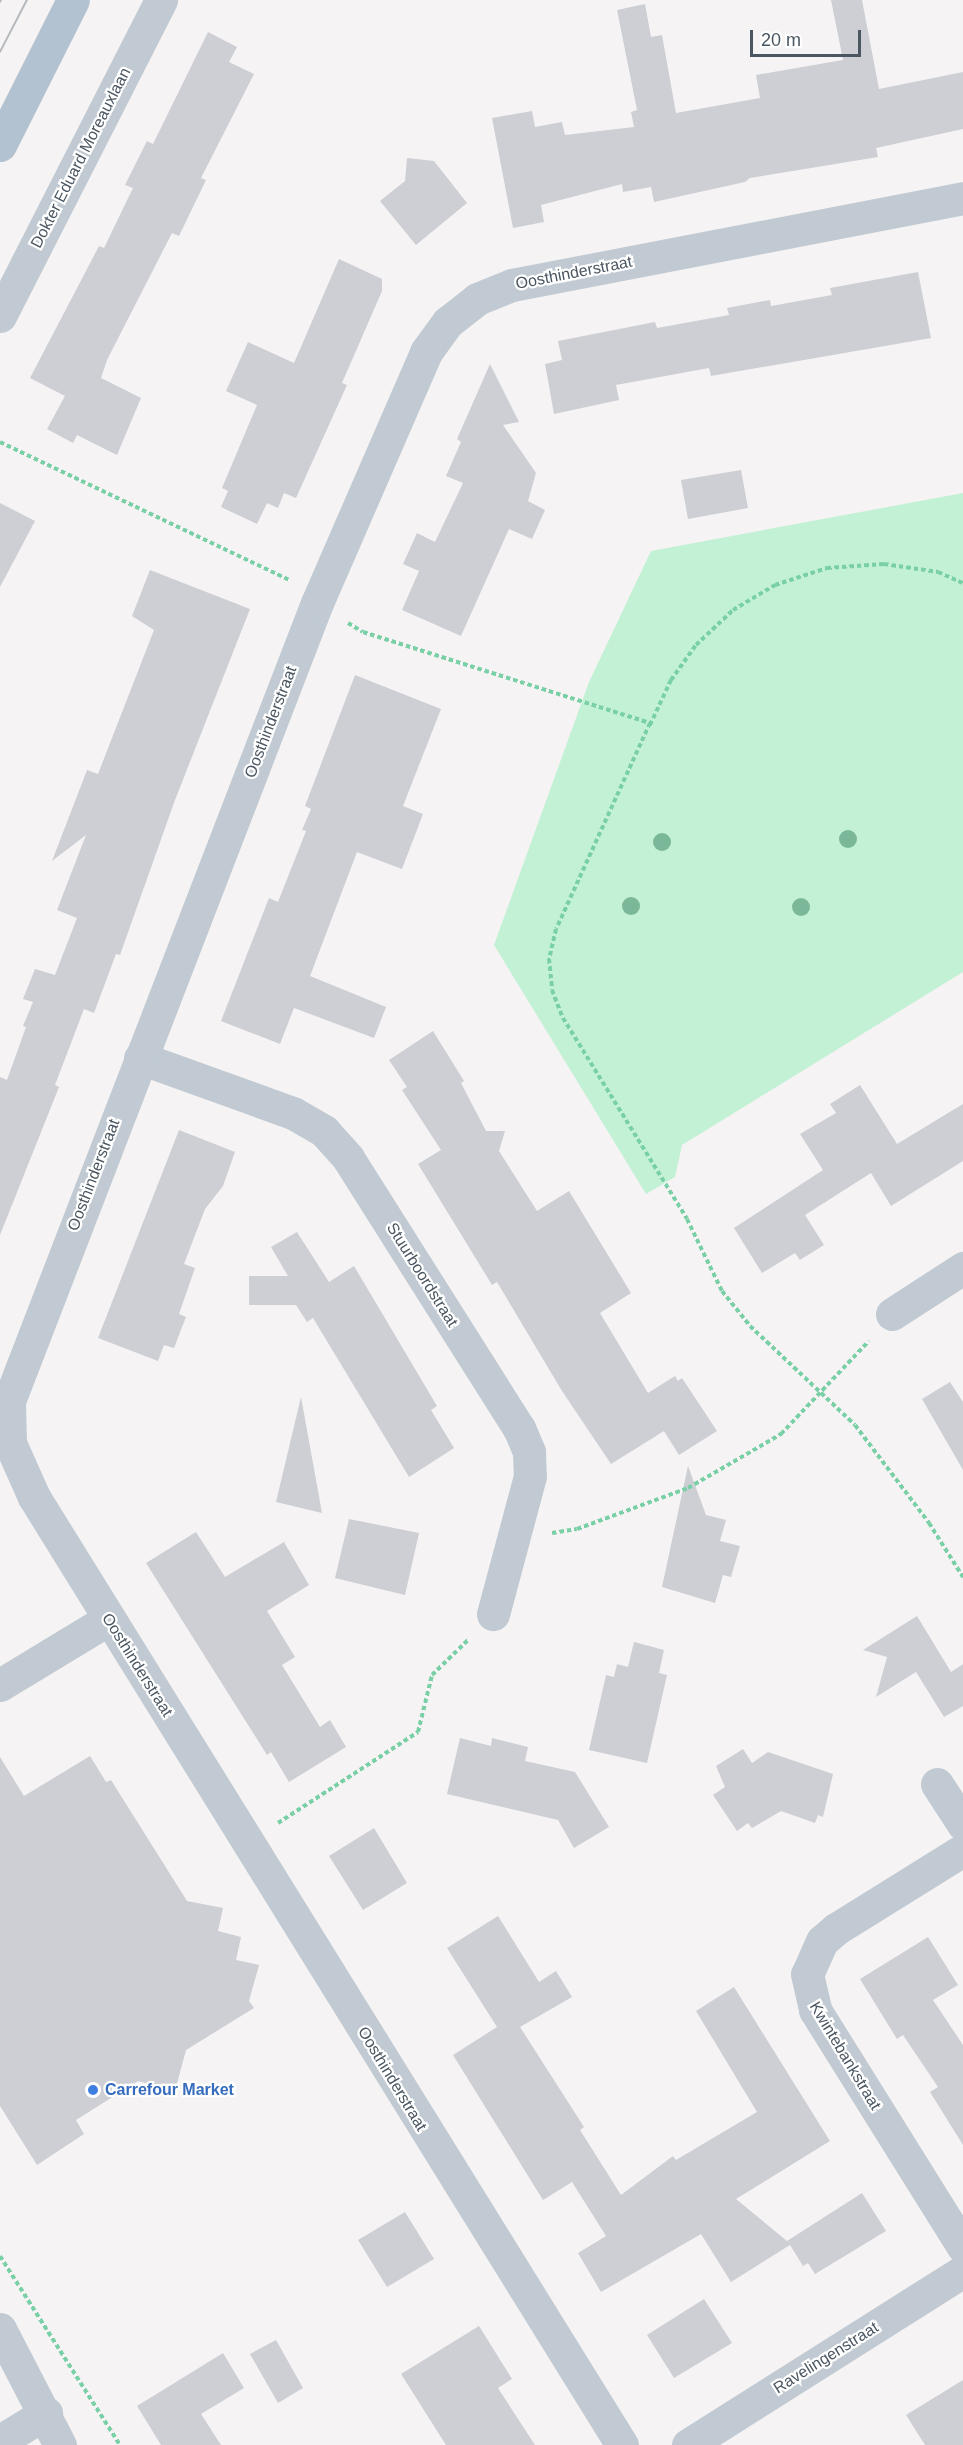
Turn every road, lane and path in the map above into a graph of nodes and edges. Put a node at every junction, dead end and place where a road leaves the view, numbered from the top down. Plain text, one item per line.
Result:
1 (73, 0) edge
2 (161, 0) edge
3 (0, 145) edge
4 (963, 198) edge
5 (0, 316) edge
6 (0, 442) edge
7 (963, 583) edge
8 (317, 603) junction
9 (650, 723) junction
10 (140, 1058) junction
11 (963, 1269) edge
12 (892, 1314) joint
13 (823, 1392) junction
14 (516, 1539) junction
15 (963, 1577) edge
16 (493, 1614) joint
17 (109, 1619) junction
18 (0, 1685) edge
19 (937, 1784) dead end
20 (963, 1824) edge
21 (247, 1843) junction
22 (963, 1850) edge
23 (963, 2247) edge
24 (0, 2256) edge
25 (963, 2271) edge
26 (0, 2329) edge
27 (46, 2413) junction
28 (0, 2441) edge
29 (60, 2445) edge
30 (120, 2445) edge
31 (622, 2445) edge
32 (688, 2445) edge

1 - 3 main road
2 - 5 street, Dokter Eduard Moreauxlaan
4 - 8 street, Oosthinderstraat
6 - 8 path
7 - 9 path
8 - 9 path
8 - 10 street, Oosthinderstraat
9 - 13 path
10 - 14 street, Stuurboordstraat
10 - 17 street, Oosthinderstraat
11 - 12 street
12 - 13 path
13 - 14 path
13 - 15 path
14 - 16 street, Stuurboordstraat
16 - 21 path
17 - 18 street
17 - 21 street, Oosthinderstraat
19 - 20 street
21 - 31 street, Oosthinderstraat
22 - 23 street, Kwintebankstraat
24 - 30 path
25 - 32 street, Ravelingenstraat
26 - 27 street
27 - 28 street
27 - 29 street

